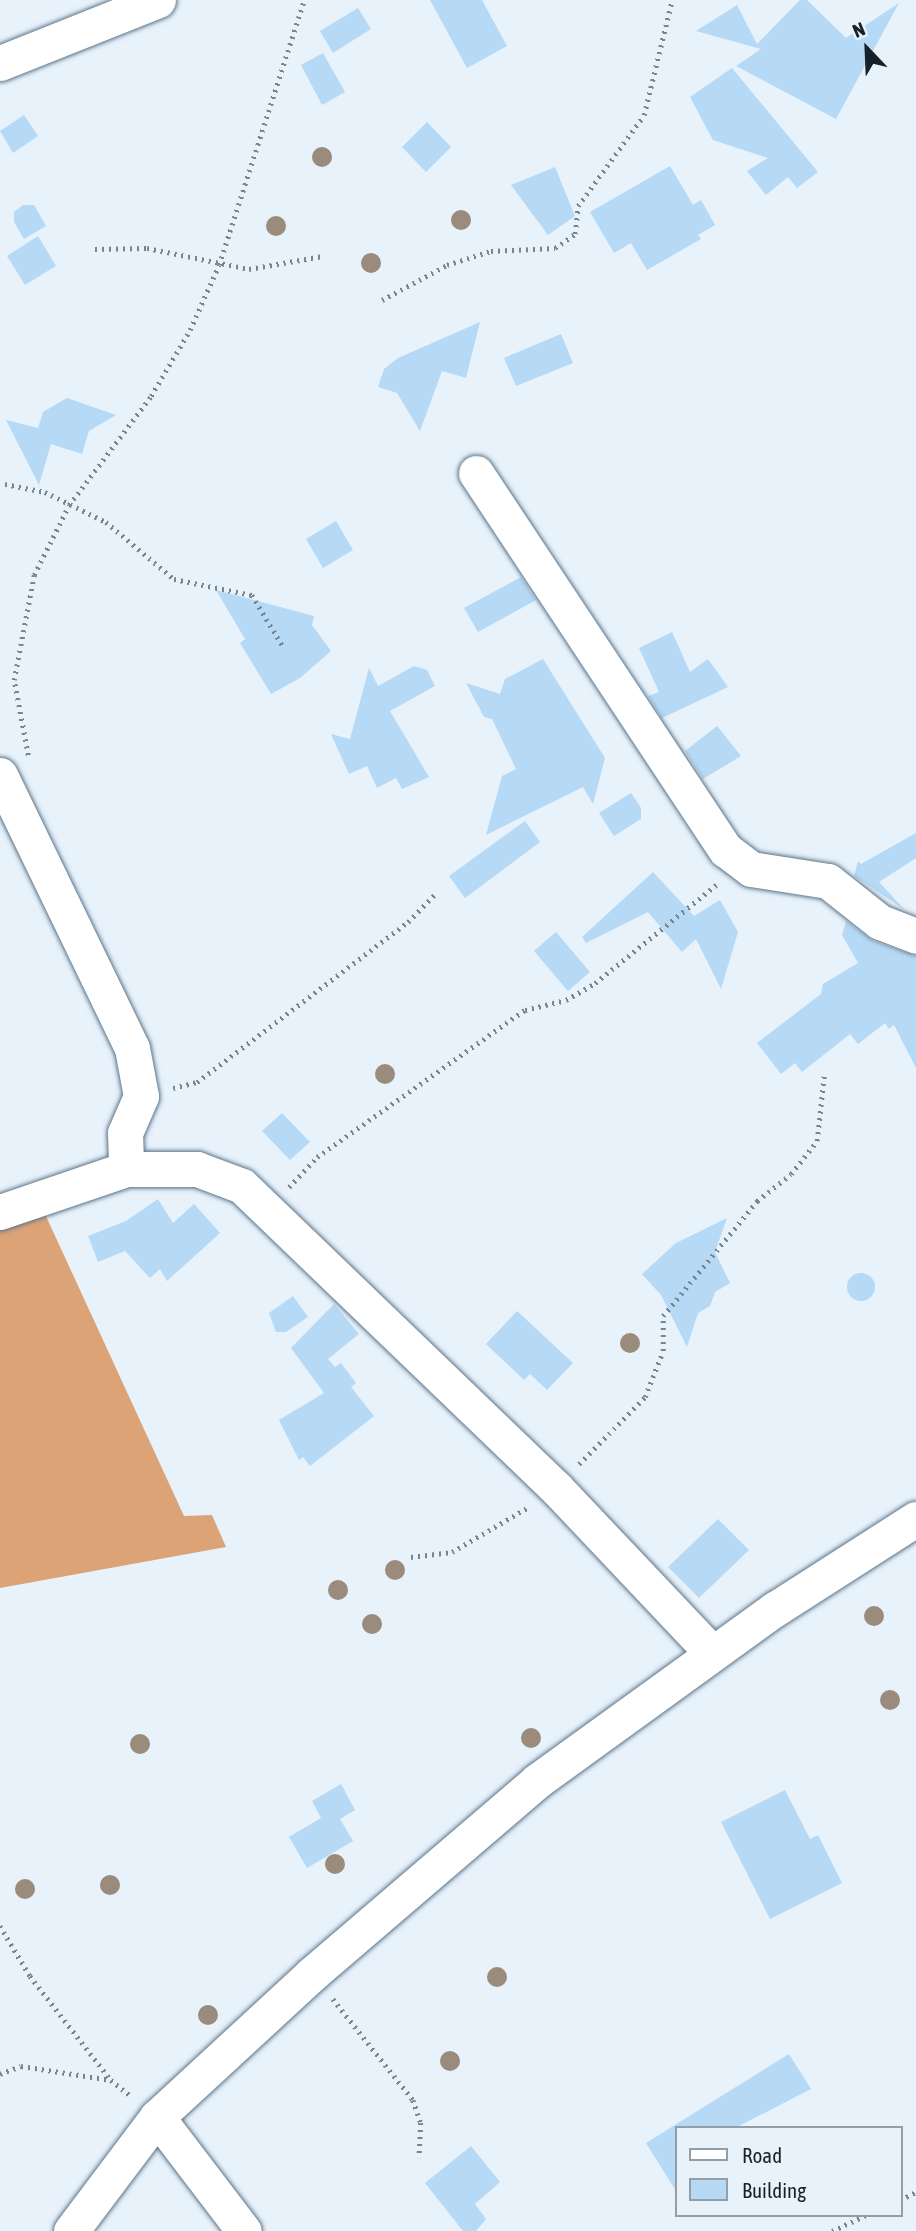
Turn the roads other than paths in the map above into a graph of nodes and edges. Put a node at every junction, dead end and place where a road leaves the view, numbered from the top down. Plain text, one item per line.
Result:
1 (158, 0) edge
2 (0, 63) edge
3 (476, 473) dead end
4 (14, 767) edge
5 (916, 936) edge
6 (126, 1169) junction
7 (0, 1212) edge
8 (916, 1520) edge
9 (712, 1653) junction
10 (157, 2117) junction
11 (71, 2231) edge
12 (244, 2231) edge

1 - 2 street
3 - 5 street
4 - 6 street
6 - 7 street
6 - 9 street
8 - 9 street
9 - 10 street
10 - 11 street
10 - 12 street

